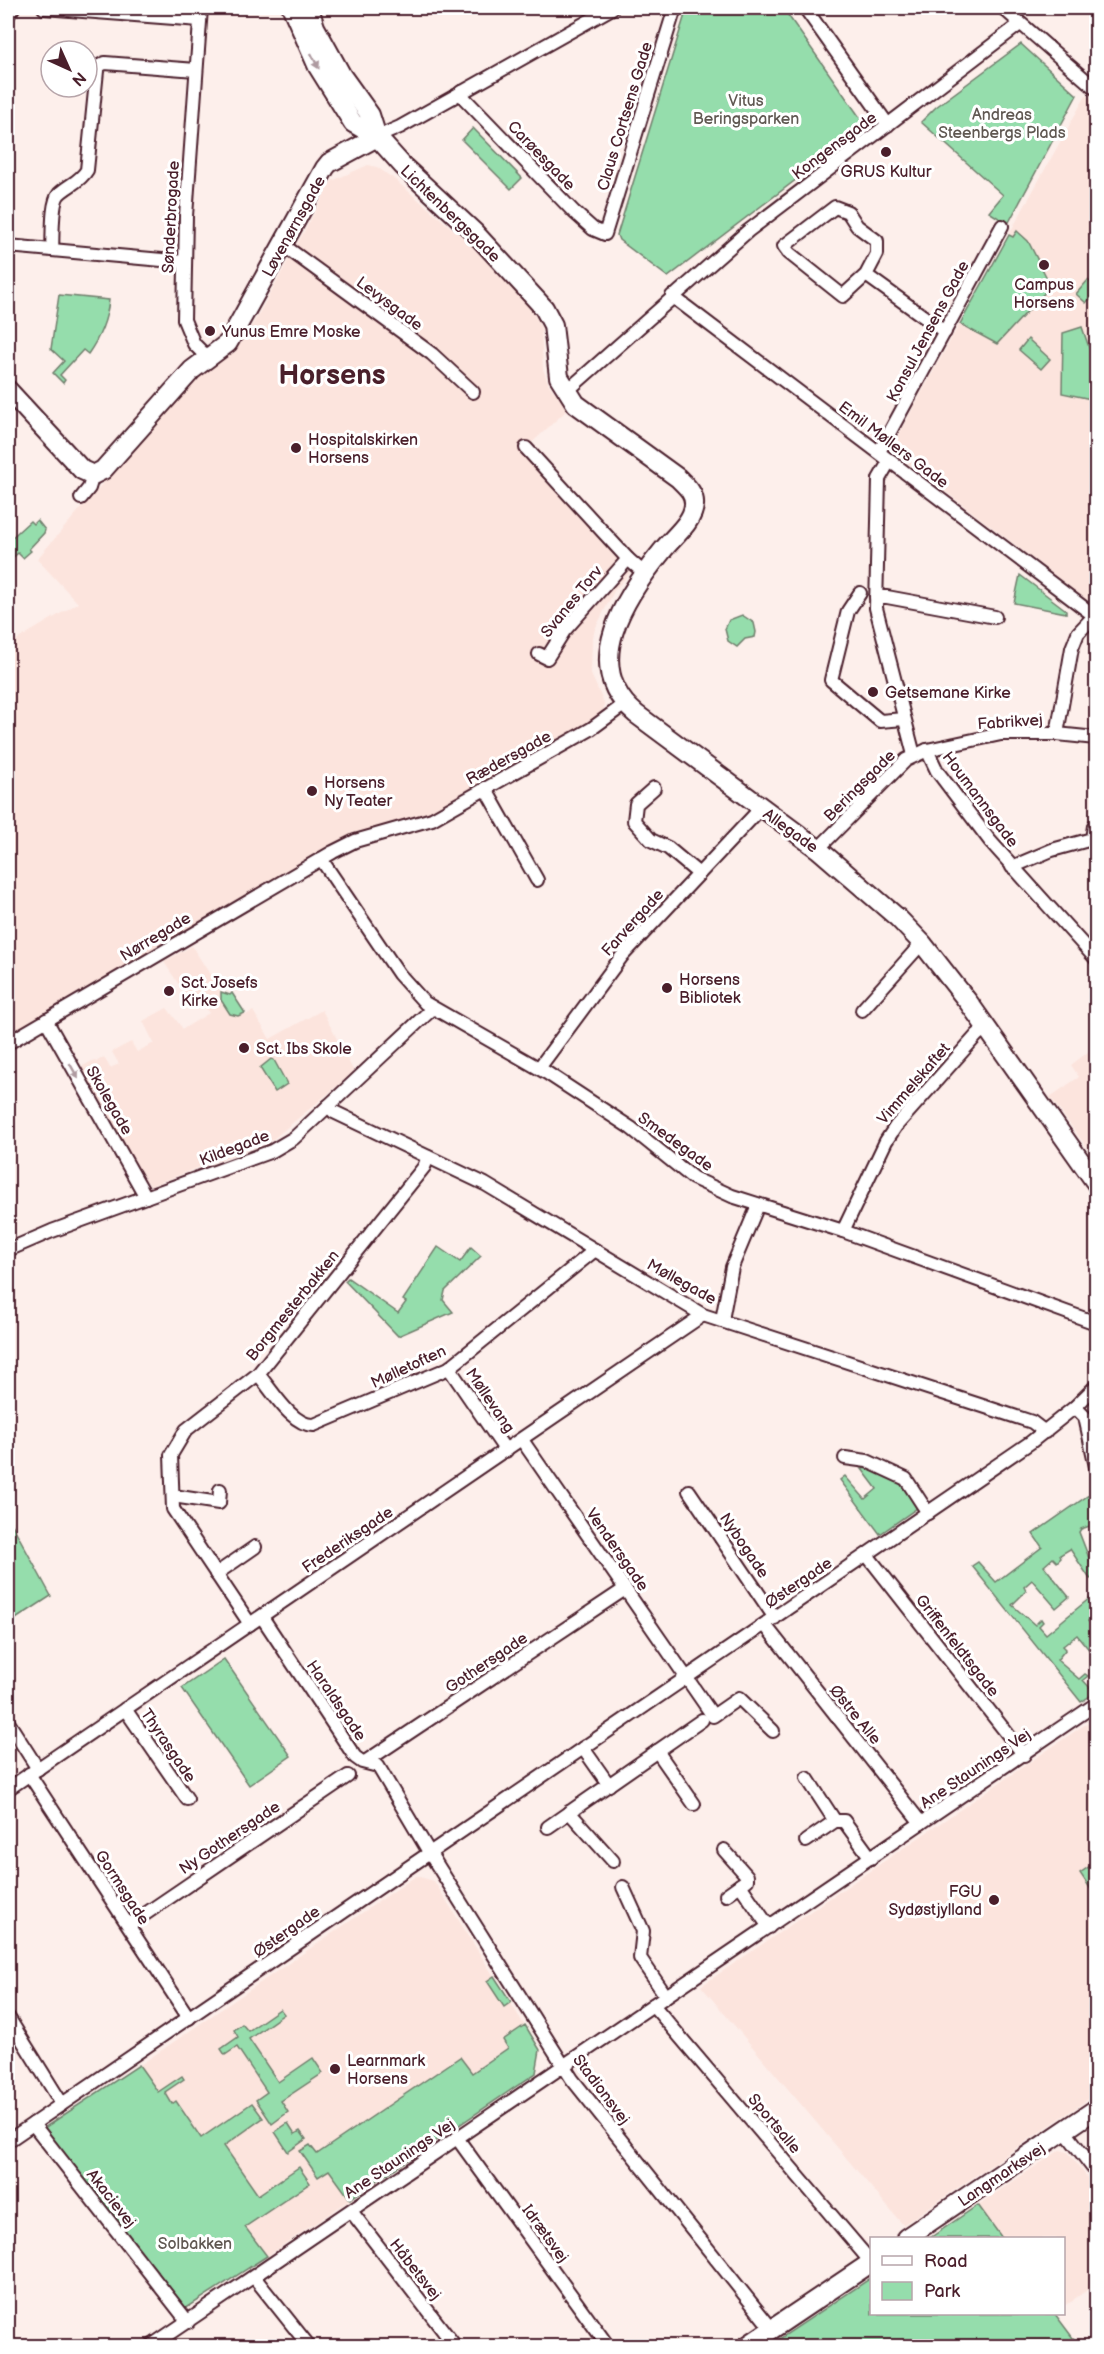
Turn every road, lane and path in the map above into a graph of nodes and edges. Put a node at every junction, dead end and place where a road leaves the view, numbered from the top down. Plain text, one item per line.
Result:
1 (13, 8) edge
2 (44, 8) edge
3 (292, 8) edge
4 (309, 8) edge
5 (612, 8) edge
6 (675, 8) edge
7 (805, 8) edge
8 (1003, 8) edge
9 (201, 14) edge
10 (8, 15) edge
11 (1020, 24) junction
12 (196, 70) junction
13 (1096, 89) edge
14 (461, 92) junction
15 (888, 125) junction
16 (377, 137) junction
17 (1002, 226) dead end
18 (605, 234) joint
19 (283, 245) junction
20 (8, 246) edge
21 (52, 250) junction
22 (184, 262) junction
23 (866, 275) junction
24 (672, 296) junction
25 (945, 332) junction
26 (208, 358) junction
27 (8, 390) edge
28 (567, 391) junction
29 (473, 392) dead end
30 (526, 447) dead end
31 (879, 452) junction
32 (890, 460) junction
33 (93, 475) junction
34 (81, 498) dead end
35 (628, 559) junction
36 (645, 573) junction
37 (860, 593) dead end
38 (876, 595) junction
39 (1096, 616) edge
40 (995, 617) dead end
41 (538, 654) dead end
42 (625, 704) junction
43 (904, 720) junction
44 (1057, 734) junction
45 (1096, 738) edge
46 (927, 750) junction
47 (914, 755) junction
48 (486, 788) junction
49 (654, 788) dead end
50 (761, 808) junction
51 (1096, 825) edge
52 (818, 849) junction
53 (321, 859) junction
54 (1012, 867) junction
55 (699, 874) junction
56 (537, 880) dead end
57 (922, 943) junction
58 (1096, 959) edge
59 (432, 1009) junction
60 (862, 1010) dead end
61 (45, 1020) junction
62 (987, 1027) junction
63 (8, 1043) edge
64 (539, 1068) junction
65 (328, 1106) junction
66 (428, 1157) junction
67 (1096, 1183) edge
68 (146, 1197) junction
69 (758, 1205) junction
70 (843, 1231) junction
71 (8, 1250) edge
72 (595, 1250) junction
73 (703, 1315) junction
74 (723, 1320) junction
75 (1096, 1323) edge
76 (449, 1368) junction
77 (258, 1374) junction
78 (1096, 1386) edge
79 (1075, 1407) junction
80 (1045, 1432) junction
81 (522, 1440) junction
82 (506, 1451) junction
83 (845, 1458) dead end
84 (1096, 1467) edge
85 (220, 1490) dead end
86 (689, 1491) dead end
87 (172, 1496) junction
88 (928, 1513) junction
89 (255, 1547) dead end
90 (867, 1555) junction
91 (216, 1574) junction
92 (625, 1589) junction
93 (262, 1617) junction
94 (770, 1621) junction
95 (250, 1624) junction
96 (687, 1678) junction
97 (1096, 1704) edge
98 (125, 1709) junction
99 (702, 1720) dead end
100 (8, 1722) edge
101 (774, 1731) dead end
102 (583, 1748) junction
103 (657, 1751) junction
104 (1024, 1755) junction
105 (365, 1762) junction
106 (34, 1772) junction
107 (348, 1776) dead end
108 (807, 1778) dead end
109 (609, 1785) junction
110 (8, 1789) edge
111 (187, 1799) dead end
112 (693, 1804) dead end
113 (569, 1812) junction
114 (835, 1821) junction
115 (921, 1823) junction
116 (548, 1827) dead end
117 (806, 1841) dead end
118 (724, 1850) dead end
119 (429, 1852) junction
120 (871, 1858) junction
121 (613, 1861) dead end
122 (740, 1886) junction
123 (623, 1887) dead end
124 (726, 1895) dead end
125 (129, 1925) junction
126 (769, 1927) junction
127 (666, 1996) junction
128 (653, 2005) junction
129 (8, 2017) edge
130 (189, 2018) junction
131 (563, 2066) junction
132 (62, 2104) junction
133 (1096, 2109) edge
134 (33, 2124) junction
135 (1064, 2130) junction
136 (457, 2138) junction
137 (8, 2141) edge
138 (1096, 2172) edge
139 (351, 2211) junction
140 (907, 2237) edge
141 (870, 2261) edge
142 (870, 2263) edge
143 (254, 2277) junction
144 (188, 2322) junction
145 (772, 2329) junction
146 (158, 2345) edge
147 (309, 2346) edge
148 (455, 2346) edge
149 (608, 2346) edge
150 (747, 2346) edge

1 - 10 street
2 - 9 street, Sønderbrogade
3 -> 16 street, Lichtenbergsgade
4 - 16 street, Lichtenbergsgade
5 - 14 street, Løvenørnsgade
6 - 18 street, Claus Cortsens Gade
7 - 15 street
8 - 11 street
9 - 12 street, Sønderbrogade
11 - 13 street
11 - 15 street, Kongensgade
12 - 21 street
12 - 22 street, Sønderbrogade
14 - 16 street, Løvenørnsgade
14 - 18 street, Carøesgade
15 - 24 street, Kongensgade
16 - 19 street, Løvenørnsgade
16 - 28 street, Lichtenbergsgade
17 - 25 street, Konsul Jensens Gade
19 - 26 street, Løvenørnsgade
19 - 29 street, Levysgade
20 - 21 street
21 - 22 street
22 - 26 street, Sønderbrogade
23 - 23 street
23 - 25 street
24 - 28 street, Kongensgade
24 - 31 street, Emil Møllers Gade
25 - 31 street, Konsul Jensens Gade
26 - 33 street, Løvenørnsgade
27 - 33 street
28 - 36 street, Allegade
30 - 35 street
31 - 32 street, Emil Møllers Gade
32 - 38 street
32 - 39 street, Emil Møllers Gade
33 - 34 street
35 - 36 street
35 - 41 street, Svanes Torv
36 - 42 street, Allegade
37 - 43 street
38 - 40 street
38 - 43 street
39 - 44 street
42 - 48 street, Rædersgade
42 - 50 street, Allegade
43 - 47 street
44 - 45 street, Fabrikvej
44 - 46 street, Fabrikvej
46 - 47 street, Beringsgade
46 - 54 street, Houmannsgade
47 - 52 street, Beringsgade
48 - 53 street, Rædersgade
48 - 56 street
49 - 55 street
50 - 52 street, Allegade
50 - 55 street, Farvergade
51 - 54 street, Houmannsgade
52 - 57 street, Allegade
53 - 59 street, Smedegade
53 - 61 street, Nørregade
54 - 58 street, Houmannsgade
55 - 64 street, Farvergade
57 - 60 street
57 - 62 street, Allegade
59 - 64 street, Smedegade
59 - 65 street, Kildegade
61 - 63 street, Nørregade
61 -> 68 street, Skolegade
62 - 67 street, Allegade
62 - 70 street, Vimmelskaftet
64 - 69 street, Smedegade
65 - 66 street, Møllegade
65 - 68 street, Kildegade
66 - 72 street, Møllegade
66 - 77 street, Borgmesterbakken
68 - 71 street, Kildegade
69 - 70 street, Smedegade
69 - 74 street
70 - 75 street, Smedegade
72 - 73 street, Møllegade
72 - 76 street, Mølletoften
73 - 74 street, Møllegade
73 - 81 street, Frederiksgade
74 - 80 street, Møllegade
76 - 77 street, Mølletoften
76 - 82 street, Møllevang
77 - 87 street, Borgmesterbakken
78 - 79 street, Østergade
79 - 80 street, Østergade
79 - 84 street
80 - 88 street, Østergade
81 - 82 street, Frederiksgade
81 - 92 street, Vendersgade
82 - 93 street, Frederiksgade
83 - 88 street
85 - 87 street
86 - 94 street, Nybogade
87 - 91 street, Borgmesterbakken
88 - 90 street, Østergade
89 - 91 street
90 - 94 street, Østergade
90 - 104 street, Griffenfeldtsgade
91 - 95 street, Borgmesterbakken
92 - 96 street, Vendersgade
92 - 105 street, Gothersgade
93 - 95 street, Frederiksgade
93 - 105 street, Haraldsgade
94 - 96 street, Østergade
94 - 115 street, Østre Alle
95 - 98 street, Frederiksgade
96 - 101 street
96 - 102 street, Østergade
97 - 104 street, Ane Staunings Vej
98 - 106 street, Frederiksgade
98 - 111 street, Thyrasgade
99 - 103 street
100 - 106 street, Gormsgade
102 - 109 street
102 - 119 street, Østergade
103 - 109 street
103 - 112 street
104 - 115 street, Ane Staunings Vej
105 - 119 street, Haraldsgade
106 - 110 street, Frederiksgade
106 - 125 street, Gormsgade
107 - 125 street, Ny Gothersgade
108 - 114 street
109 - 113 street
113 - 116 street
113 - 121 street
114 - 117 street
114 - 120 street
115 - 120 street, Ane Staunings Vej
118 - 122 street
119 - 130 street, Østergade
119 - 131 street, Stadionsvej
120 - 126 street, Ane Staunings Vej
122 - 124 street
122 - 126 street
123 - 127 street
125 - 130 street, Gormsgade
126 - 127 street, Ane Staunings Vej
127 - 128 street, Ane Staunings Vej
128 - 131 street, Ane Staunings Vej
128 - 141 street, Sportsalle
129 - 132 street
130 - 132 street, Østergade
131 - 136 street, Ane Staunings Vej
131 - 145 street, Stadionsvej
132 - 134 street, Østergade
133 - 135 street, Langmarksvej
134 - 137 street, Østergade
134 - 144 street, Akacievej
135 - 138 street
135 - 140 street, Langmarksvej
136 - 139 street, Ane Staunings Vej
136 - 149 street, Idrætsvej
139 - 143 street, Ane Staunings Vej
139 - 148 street, Håbetsvej
142 - 145 street
143 - 144 street, Ane Staunings Vej
143 - 147 street
144 - 146 street, Ane Staunings Vej
145 - 150 street

